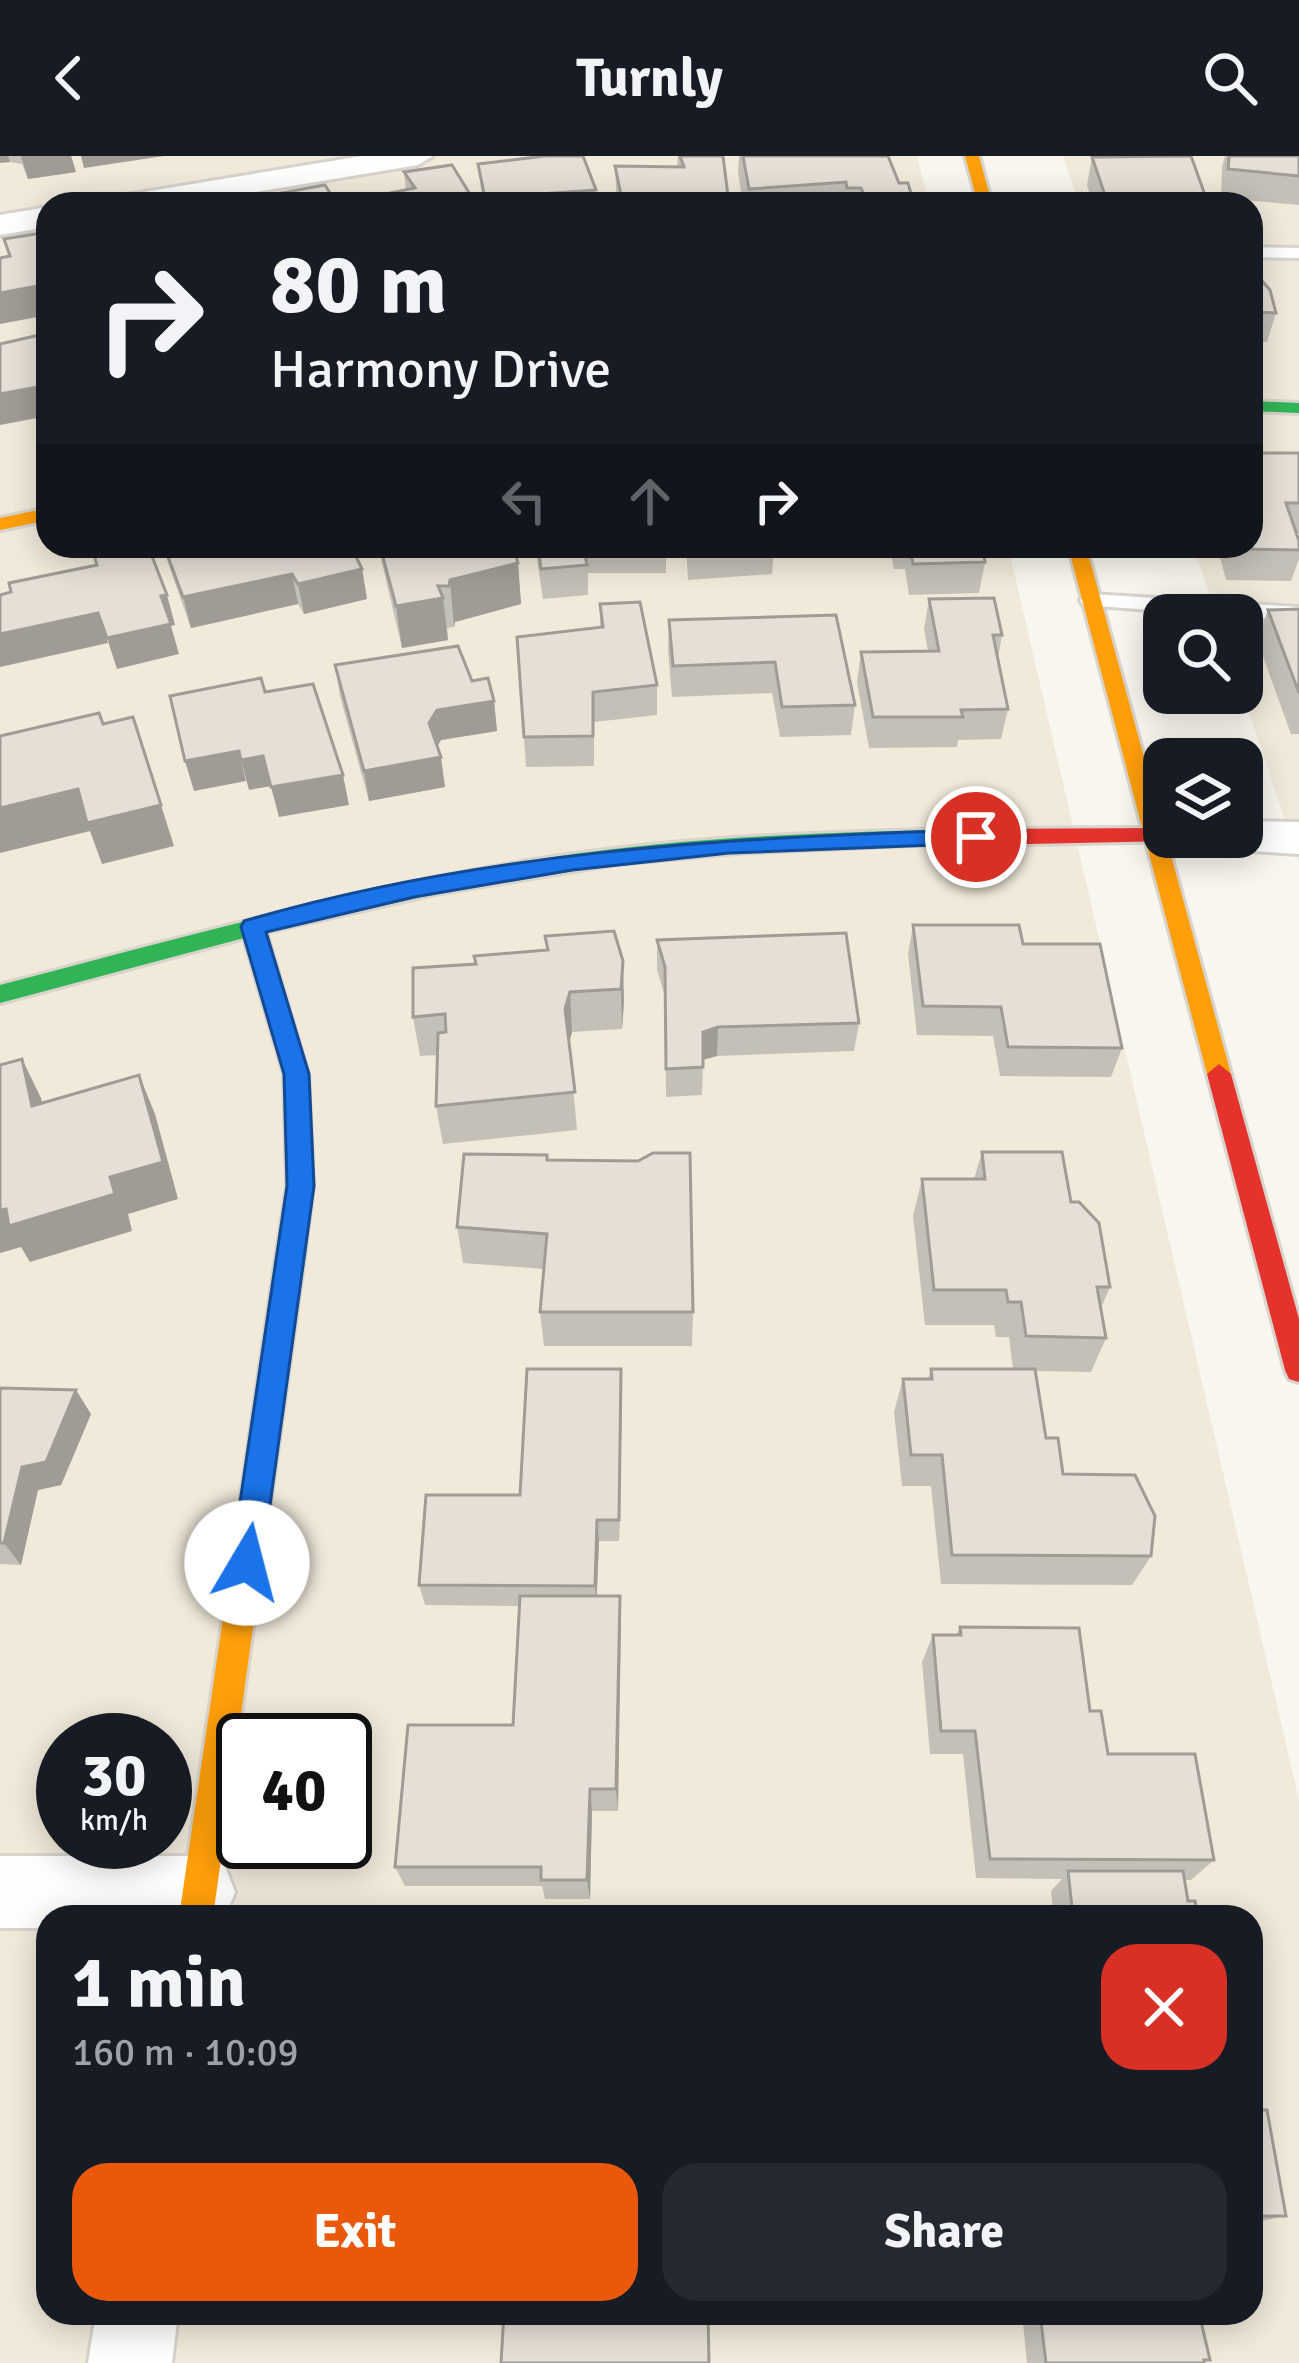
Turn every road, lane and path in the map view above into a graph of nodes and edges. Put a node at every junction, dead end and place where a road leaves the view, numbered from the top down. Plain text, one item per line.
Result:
1 (418, 156) edge
2 (972, 156) edge
3 (199, 192) edge
4 (982, 192) edge
5 (36, 219) edge
6 (0, 225) edge
7 (1263, 252) edge
8 (1299, 253) edge
9 (1263, 406) edge
10 (1299, 408) edge
11 (36, 516) edge
12 (0, 524) edge
13 (1080, 558) edge
14 (1091, 600) junction
15 (1299, 614) edge
16 (1143, 778) edge
17 (1143, 836) edge
18 (1263, 838) edge
19 (1299, 838) edge
20 (1166, 858) edge
21 (253, 927) junction
22 (0, 994) edge
23 (1299, 1370) edge
24 (0, 1892) edge
25 (197, 1905) edge
26 (135, 2325) edge
27 (130, 2363) edge

1 - 3 street
2 - 4 street
5 - 6 street
7 - 8 lane
9 - 10 street
11 - 12 street
13 - 14 street
14 - 15 lane
14 - 16 street
17 - 21 street
18 - 19 street
20 - 23 street
21 - 22 street
21 - 25 street
24 - 25 street
26 - 27 street

